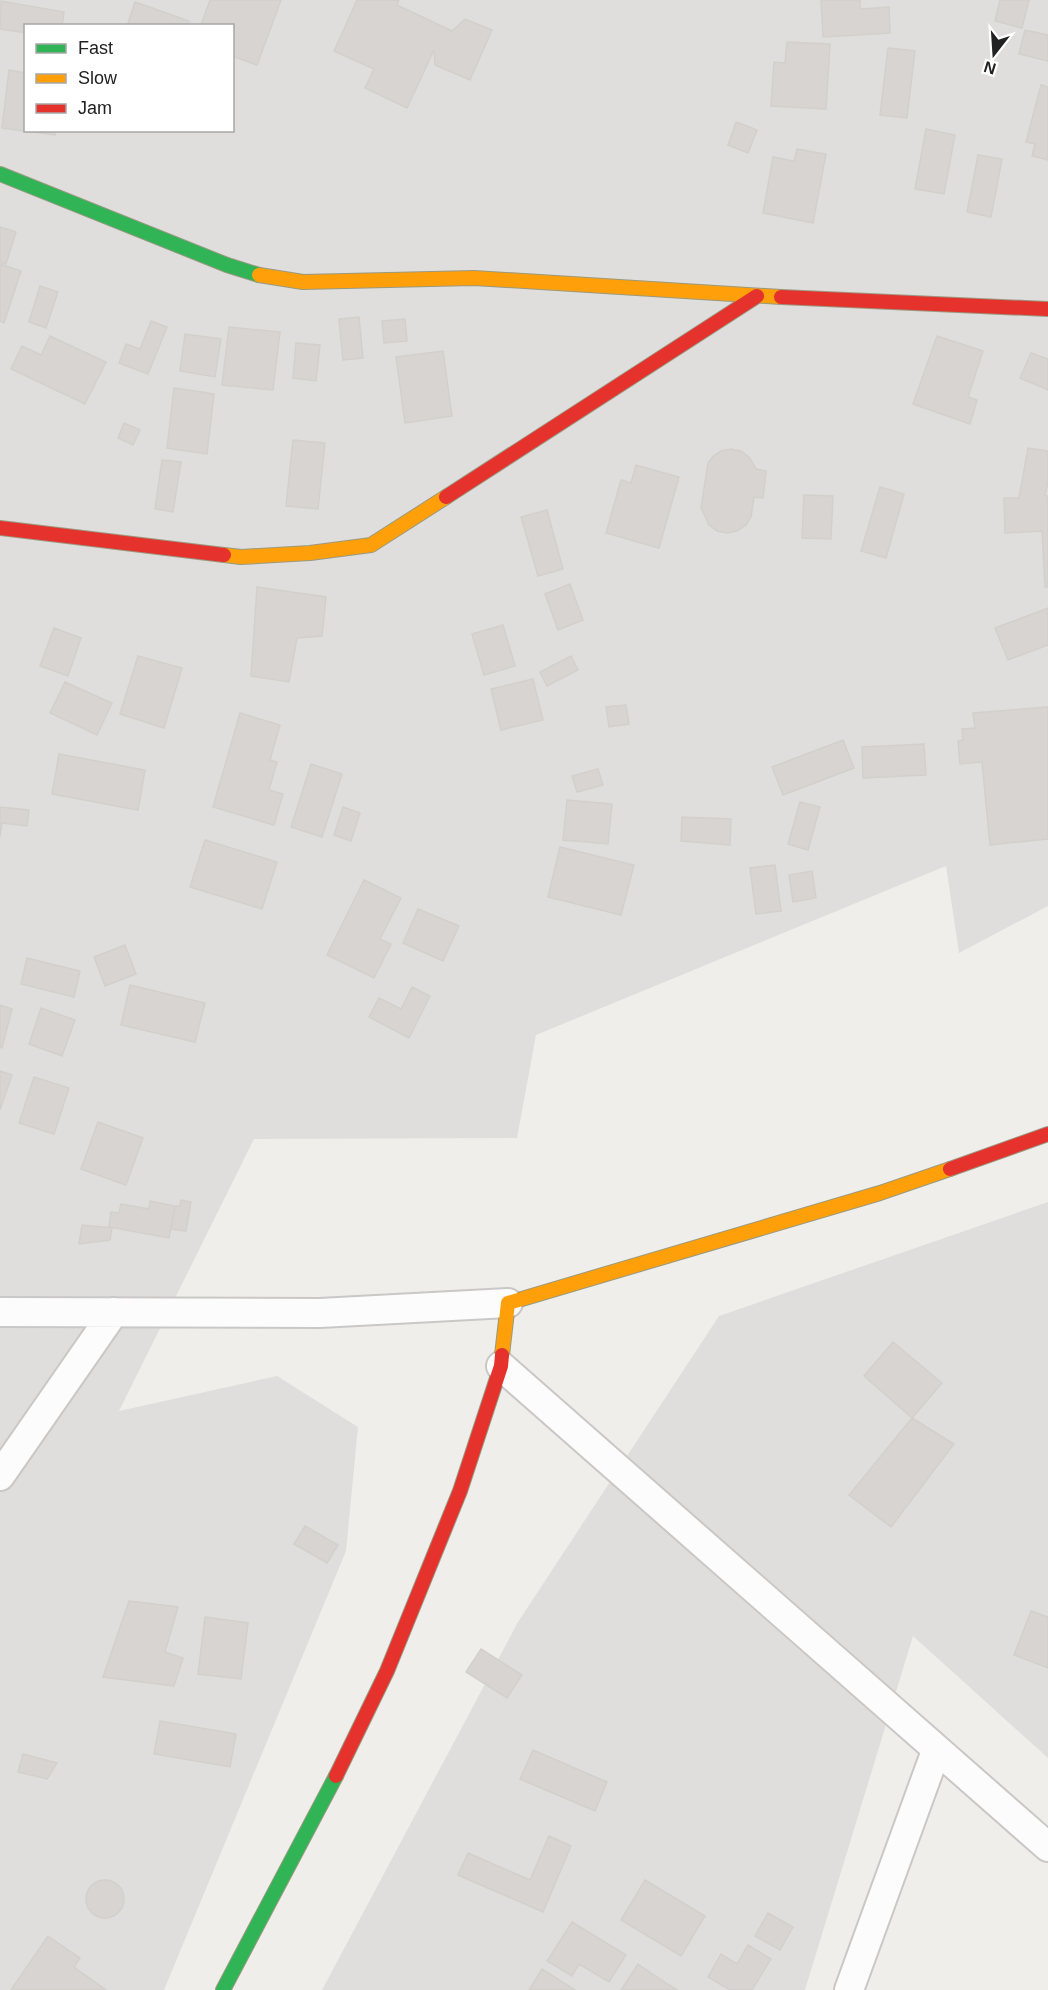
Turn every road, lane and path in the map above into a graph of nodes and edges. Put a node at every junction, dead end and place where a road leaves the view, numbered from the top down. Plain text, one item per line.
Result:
1 (0, 174) edge
2 (757, 296) junction
3 (1048, 309) edge
4 (0, 528) edge
5 (1048, 1134) edge
6 (508, 1303) junction
7 (0, 1312) edge
8 (114, 1312) junction
9 (501, 1366) junction
10 (0, 1476) edge
11 (936, 1751) junction
12 (1048, 1847) edge
13 (223, 1990) edge
14 (849, 1990) edge

1 - 2 street
2 - 3 street
2 - 4 street
5 - 6 street
6 - 8 street
6 - 9 street
7 - 8 street
8 - 10 street
9 - 11 street
9 - 13 street
11 - 12 street
11 - 14 street

